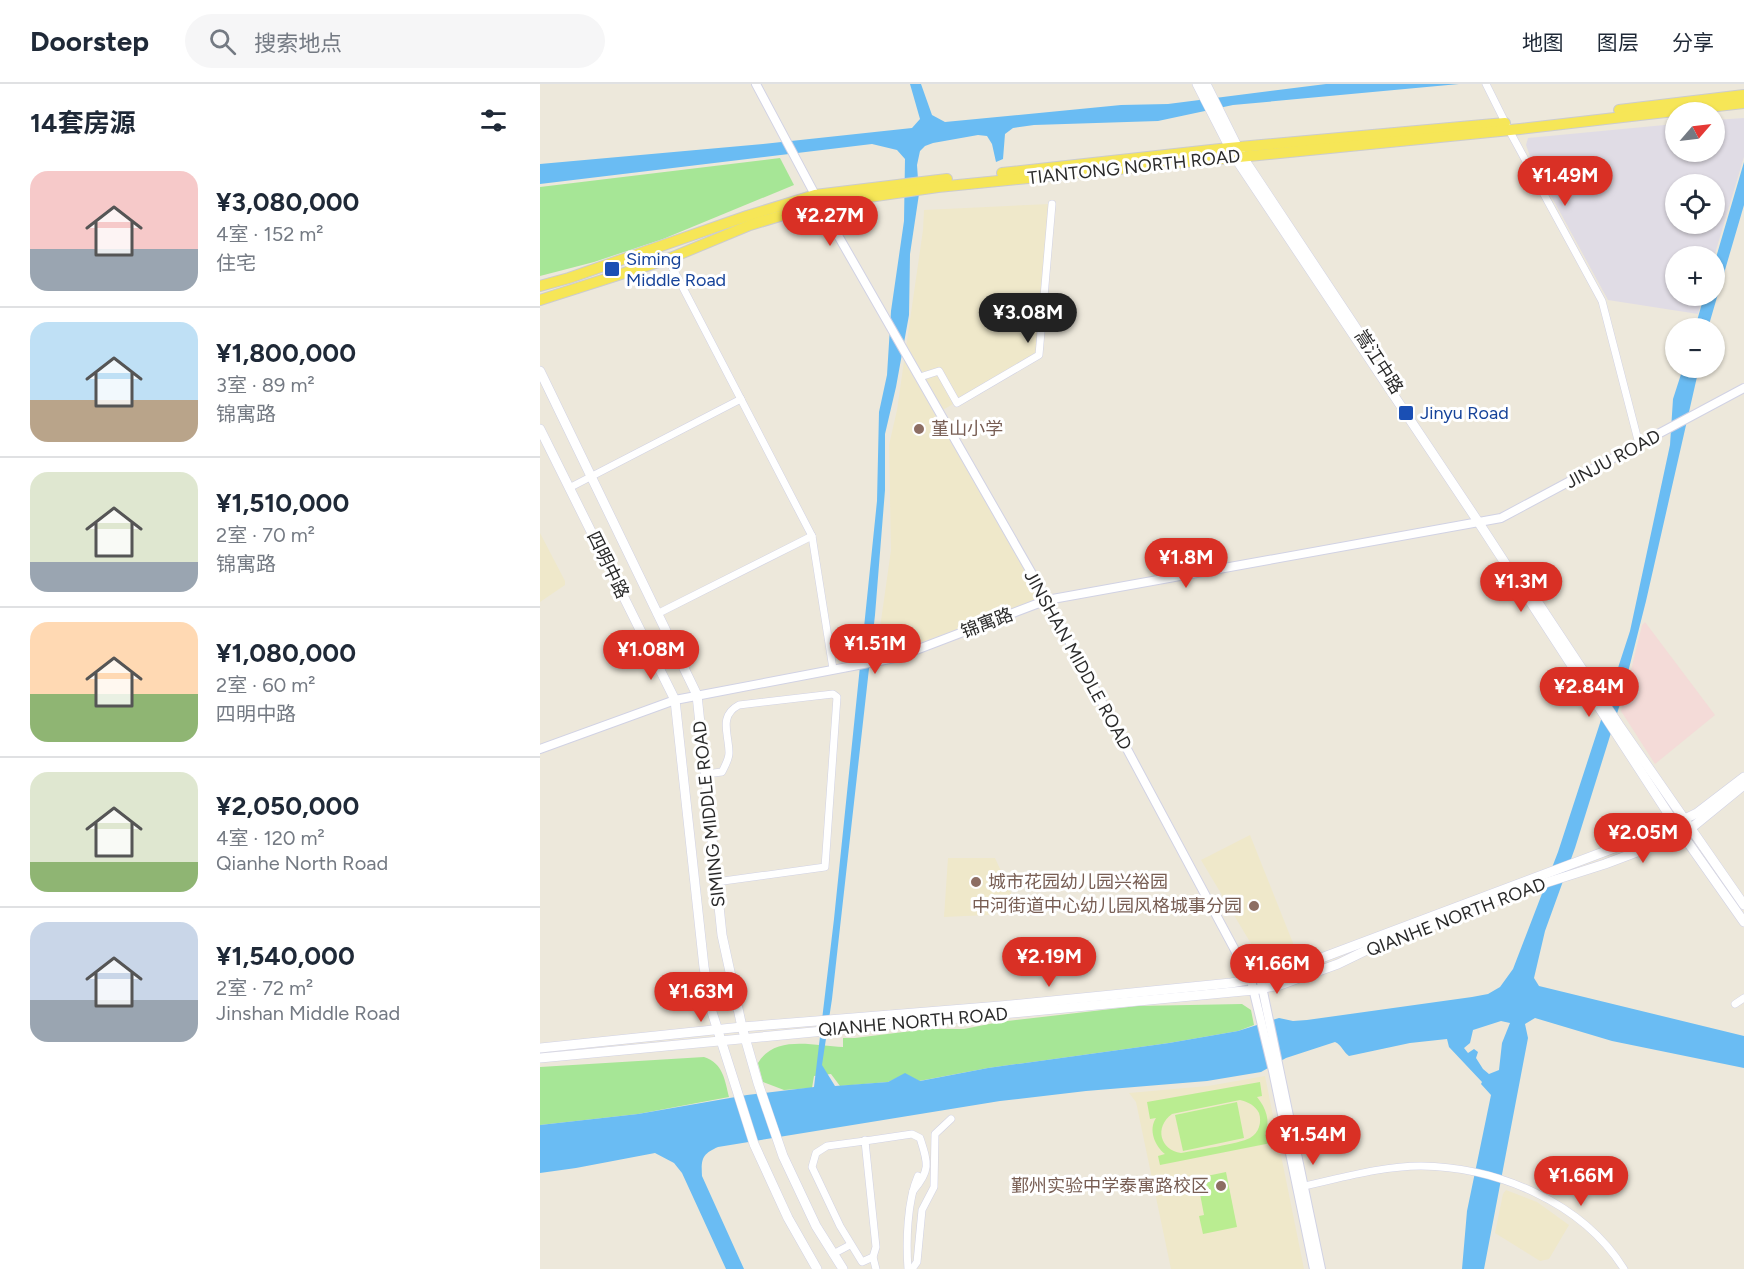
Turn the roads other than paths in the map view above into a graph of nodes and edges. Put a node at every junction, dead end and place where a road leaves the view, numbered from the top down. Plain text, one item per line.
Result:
1 (756, 84) edge
2 (1197, 84) edge
3 (1206, 84) edge
4 (1486, 84) edge
5 (1744, 94) edge
6 (1744, 103) edge
7 (1598, 116) junction
8 (1510, 125) junction
9 (1236, 152) junction
10 (898, 188) junction
11 (818, 199) junction
12 (1052, 204) dead end
13 (668, 259) junction
14 (540, 286) edge
15 (540, 300) edge
16 (540, 371) edge
17 (920, 378) junction
18 (1744, 388) edge
19 (741, 399) junction
20 (540, 429) edge
21 (1639, 444) junction
22 (591, 477) junction
23 (569, 488) junction
24 (1482, 523) junction
25 (812, 536) junction
26 (1047, 600) junction
27 (657, 614) junction
28 (833, 669) junction
29 (697, 695) junction
30 (675, 700) junction
31 (540, 749) edge
32 (705, 774) junction
33 (1744, 777) edge
34 (1744, 785) edge
35 (1680, 822) junction
36 (1686, 831) junction
37 (1586, 864) junction
38 (716, 882) junction
39 (1744, 905) edge
40 (1744, 922) edge
41 (1257, 984) junction
42 (1744, 998) edge
43 (1735, 1004) dead end
44 (742, 1027) junction
45 (718, 1029) junction
46 (745, 1038) junction
47 (721, 1040) junction
48 (540, 1048) edge
49 (540, 1058) edge
50 (1276, 1070) junction
51 (951, 1119) dead end
52 (865, 1140) junction
53 (918, 1176) dead end
54 (1304, 1186) junction
55 (913, 1191) junction
56 (850, 1245) junction
57 (833, 1254) junction
58 (873, 1257) junction
59 (817, 1269) edge
60 (843, 1269) edge
61 (876, 1269) edge
62 (910, 1269) edge
63 (1314, 1269) edge
64 (1321, 1269) edge
65 (1624, 1269) edge

1 - 11 street, JINSHAN MIDDLE ROAD
2 - 9 main road, 嵩江中路
3 - 9 main road, 嵩江中路
4 - 8 street
5 - 7 main road, TIANTONG NORTH ROAD
6 - 7 main road, TIANTONG NORTH ROAD
7 - 8 main road, TIANTONG NORTH ROAD
8 - 9 main road, TIANTONG NORTH ROAD
8 - 21 street
9 - 10 main road, TIANTONG NORTH ROAD
9 - 10 main road
9 - 24 main road, 嵩江中路
10 - 11 main road, TIANTONG NORTH ROAD
11 - 13 main road, TIANTONG NORTH ROAD
11 - 14 main road
11 - 17 street, JINSHAN MIDDLE ROAD
12 - 17 street
13 - 15 main road, TIANTONG NORTH ROAD
13 - 19 street
16 - 22 main road, SIMING MIDDLE ROAD
17 - 26 street, JINSHAN MIDDLE ROAD
18 - 21 street, JINJU ROAD
19 - 22 street
19 - 25 street
20 - 23 main road, 四明中路
21 - 24 street, JINJU ROAD
22 - 23 street
22 - 27 main road, SIMING MIDDLE ROAD
23 - 30 main road, 四明中路
24 - 26 street, 锦寓路
24 - 35 main road, 嵩江中路
25 - 27 street
25 - 28 street
26 - 28 street, 锦寓路
26 - 41 street, JINSHAN MIDDLE ROAD
27 - 29 main road, SIMING MIDDLE ROAD
28 - 29 street, 锦寓路
29 - 30 street, 锦寓路
29 - 32 main road, SIMING MIDDLE ROAD
30 - 31 street, 锦寓路
30 - 45 main road, SIMING MIDDLE ROAD
32 - 38 main road, SIMING MIDDLE ROAD
32 - 38 street
33 - 35 main road, QIANHE NORTH ROAD
34 - 36 main road, QIANHE NORTH ROAD
35 - 36 main road, 嵩江中路
35 - 37 main road, QIANHE NORTH ROAD
36 - 37 main road, QIANHE NORTH ROAD
36 - 39 main road
36 - 40 main road
37 - 41 main road, QIANHE NORTH ROAD
38 - 44 main road, SIMING MIDDLE ROAD
41 - 44 main road, QIANHE NORTH ROAD
41 - 46 main road, QIANHE NORTH ROAD
41 - 50 street, JINSHAN MIDDLE ROAD
42 - 43 street
44 - 45 main road, QIANHE NORTH ROAD
44 - 46 main road, SIMING MIDDLE ROAD
45 - 47 main road, SIMING MIDDLE ROAD
45 - 48 main road, QIANHE NORTH ROAD
46 - 47 main road, QIANHE NORTH ROAD
46 - 57 main road, SIMING MIDDLE ROAD
47 - 49 main road, QIANHE NORTH ROAD
47 - 59 main road, SIMING MIDDLE ROAD
50 - 54 street, JINSHAN MIDDLE ROAD
50 - 63 street, JINSHAN MIDDLE ROAD
51 - 62 street
52 - 55 street
52 - 56 street
52 - 58 street
53 - 55 street
54 - 64 street, JINSHAN MIDDLE ROAD
54 - 65 street
55 - 62 street
56 - 57 street
56 - 58 street
57 - 60 main road, SIMING MIDDLE ROAD
58 - 61 street

